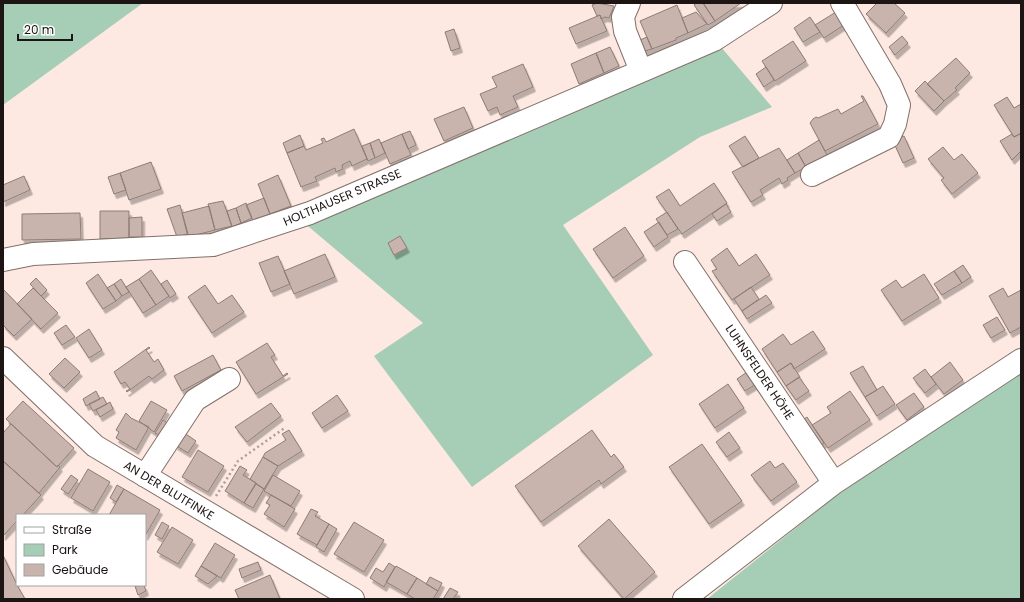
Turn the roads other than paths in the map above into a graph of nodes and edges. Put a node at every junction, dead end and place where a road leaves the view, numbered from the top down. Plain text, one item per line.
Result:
1 (629, 3) edge
2 (771, 3) edge
3 (842, 3) edge
4 (641, 71) junction
5 (812, 175) dead end
6 (3, 260) edge
7 (685, 262) dead end
8 (3, 358) edge
9 (1021, 360) edge
10 (229, 379) dead end
11 (145, 476) junction
12 (834, 483) junction
13 (352, 599) edge
14 (684, 599) edge

1 - 4 street
2 - 4 street, HOLTHAUSER STRASSE
3 - 5 street
4 - 6 street, HOLTHAUSER STRASSE
7 - 12 street, LUHNSFELDER HÖHE
8 - 11 street, AN DER BLUTFINKE
9 - 12 street
10 - 11 street
11 - 13 street, AN DER BLUTFINKE
12 - 14 street

